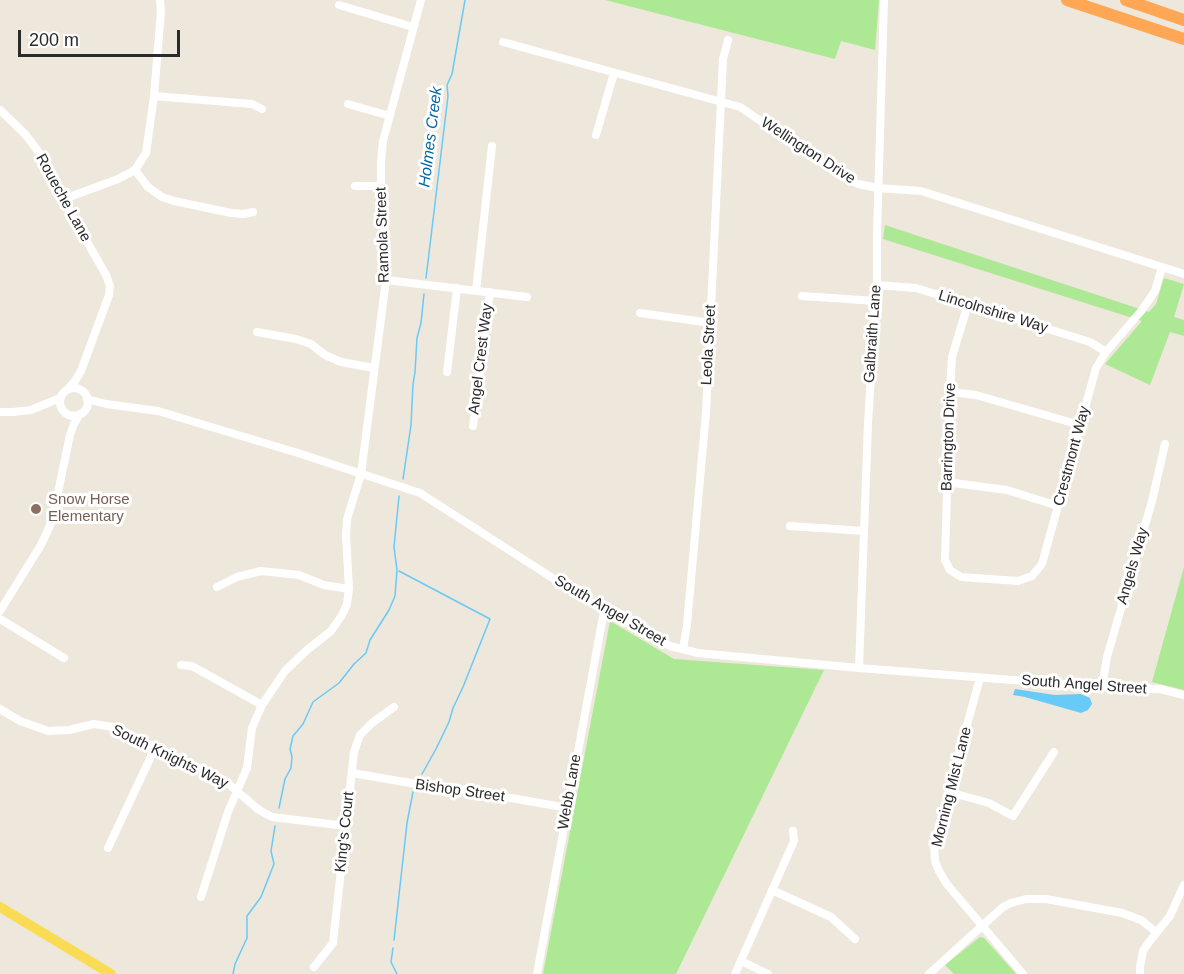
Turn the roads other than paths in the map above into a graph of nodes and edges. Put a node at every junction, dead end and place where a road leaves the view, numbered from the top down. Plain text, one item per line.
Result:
1 (160, 0) edge
2 (421, 0) edge
3 (884, 0) edge
4 (1067, 0) edge
5 (1126, 0) edge
6 (339, 5) dead end
7 (1184, 20) edge
8 (413, 27) junction
9 (1184, 39) edge
10 (728, 40) dead end
11 (502, 42) dead end
12 (614, 73) junction
13 (154, 96) junction
14 (721, 102) junction
15 (348, 104) dead end
16 (262, 109) dead end
17 (0, 110) edge
18 (390, 116) junction
19 (596, 135) dead end
20 (492, 146) dead end
21 (135, 170) junction
22 (355, 186) dead end
23 (381, 186) junction
24 (878, 188) junction
25 (64, 199) junction
26 (254, 212) dead end
27 (1162, 267) junction
28 (1184, 274) edge
29 (386, 280) junction
30 (877, 285) junction
31 (457, 288) junction
32 (476, 291) junction
33 (489, 292) junction
34 (527, 297) dead end
35 (802, 297) dead end
36 (876, 301) junction
37 (968, 304) junction
38 (640, 313) dead end
39 (711, 323) junction
40 (257, 332) dead end
41 (1106, 352) junction
42 (374, 368) junction
43 (81, 371) junction
44 (447, 372) dead end
45 (68, 389) junction
46 (950, 392) junction
47 (85, 395) junction
48 (60, 398) junction
49 (106, 404) junction
50 (40, 407) junction
51 (63, 411) junction
52 (0, 412) edge
53 (82, 412) junction
54 (1080, 425) junction
55 (473, 426) dead end
56 (70, 435) junction
57 (1165, 444) dead end
58 (361, 474) junction
59 (946, 482) junction
60 (1058, 506) junction
61 (790, 526) dead end
62 (864, 531) junction
63 (950, 570) joint
64 (217, 587) dead end
65 (349, 589) junction
66 (0, 610) edge
67 (604, 610) junction
68 (0, 618) edge
69 (683, 649) junction
70 (64, 658) dead end
71 (181, 665) dead end
72 (858, 668) junction
73 (980, 678) junction
74 (1102, 687) junction
75 (1184, 694) edge
76 (261, 705) junction
77 (394, 707) dead end
78 (0, 709) edge
79 (155, 748) junction
80 (1054, 752) dead end
81 (352, 773) junction
82 (237, 791) junction
83 (948, 792) junction
84 (567, 808) junction
85 (345, 826) junction
86 (793, 831) dead end
87 (108, 848) dead end
88 (1184, 885) edge
89 (772, 890) junction
90 (201, 897) dead end
91 (1181, 902) edge
92 (0, 907) edge
93 (982, 926) junction
94 (1156, 932) junction
95 (855, 939) dead end
96 (741, 961) junction
97 (314, 967) dead end
98 (111, 974) edge
99 (537, 974) edge
100 (735, 974) edge
101 (768, 974) edge
102 (929, 974) edge
103 (1023, 974) edge
104 (1140, 974) edge

1 - 13 street
2 - 8 street, Ramola Street
3 - 24 street, Galbraith Lane
4 - 9 highway
5 - 7 highway
6 - 8 street
8 - 18 street, Ramola Street
10 - 14 street, Leola Street
11 - 12 street, Wellington Drive
12 - 14 street, Wellington Drive
12 - 19 street
13 - 16 street
13 - 21 street
14 - 24 street, Wellington Drive
14 - 39 street, Leola Street
15 - 18 street
17 - 25 street, Roueche Lane
18 - 23 street, Ramola Street
20 - 32 street
21 - 25 street
21 - 26 street
22 - 23 street
23 - 29 street, Ramola Street
24 - 27 street, Wellington Drive
24 - 30 street, Galbraith Lane
25 - 43 street, Roueche Lane
27 - 28 street, Wellington Drive
27 - 41 street, Crestmont Way
29 - 31 street
29 - 42 street, Ramola Street
30 - 36 street, Galbraith Lane
30 - 37 street, Lincolnshire Way
31 - 32 street
31 - 44 street
32 - 33 street
33 - 34 street
33 - 55 street, Angel Crest Way
35 - 36 street
36 - 62 street, Galbraith Lane
37 - 41 street, Lincolnshire Way
37 - 46 street, Barrington Drive
38 - 39 street
39 - 69 street, Leola Street
40 - 42 street
41 - 54 street, Crestmont Way
42 - 58 street, Ramola Street
43 - 45 street
43 - 47 street
45 - 47 street
45 - 48 street
46 - 54 street
46 - 59 street, Barrington Drive
47 - 49 street, South Angel Street
47 - 53 street
48 - 50 street
48 - 51 street
49 - 53 street, South Angel Street
49 - 58 street, South Angel Street
50 - 51 street
50 - 52 street
51 - 53 street
51 - 56 street
53 - 56 street
54 - 60 street, Crestmont Way
56 - 66 street
57 - 74 street, Angels Way
58 - 65 street, Ramola Street
58 - 67 street, South Angel Street
59 - 60 street
59 - 63 street, Barrington Drive
60 - 63 street, Crestmont Way
61 - 62 street
62 - 72 street, Galbraith Lane
64 - 65 street
65 - 76 street
67 - 69 street, South Angel Street
67 - 84 street, Webb Lane
68 - 70 street
69 - 72 street, South Angel Street
71 - 76 street
72 - 73 street, South Angel Street
73 - 74 street, South Angel Street
73 - 83 street, Morning Mist Lane
74 - 75 street, South Angel Street
76 - 82 street
77 - 81 street, King's Court
78 - 79 street, South Knights Way
79 - 82 street, South Knights Way
79 - 87 street
80 - 83 street
81 - 84 street, Bishop Street
81 - 85 street, King's Court
82 - 85 street, South Knights Way
82 - 90 street
83 - 93 street, Morning Mist Lane
84 - 99 street, Webb Lane
85 - 97 street, King's Court
86 - 89 street
88 - 91 street
89 - 95 street
89 - 96 street
91 - 94 street
92 - 98 main road
93 - 94 street
93 - 102 street
93 - 103 street, Morning Mist Lane
94 - 104 street
96 - 100 street
96 - 101 street

